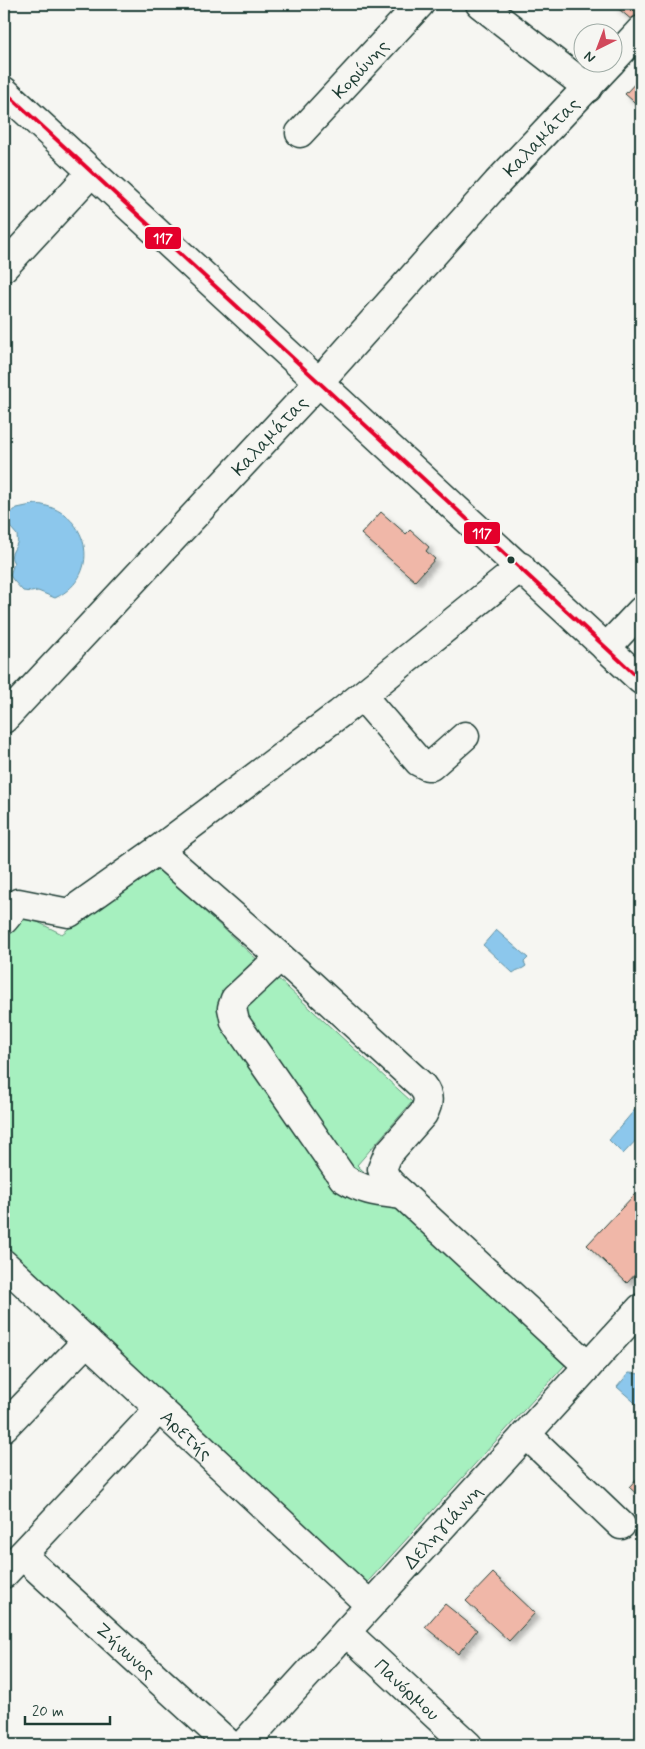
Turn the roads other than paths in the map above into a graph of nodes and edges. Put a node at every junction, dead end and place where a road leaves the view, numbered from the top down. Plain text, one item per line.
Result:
1 (420, 4) edge
2 (480, 4) edge
3 (641, 30) edge
4 (622, 51) edge
5 (603, 72) edge
6 (588, 88) junction
7 (4, 92) edge
8 (300, 133) dead end
9 (91, 173) junction
10 (4, 267) edge
11 (319, 382) junction
12 (520, 568) junction
13 (641, 611) edge
14 (606, 648) junction
15 (641, 680) edge
16 (362, 696) junction
17 (4, 719) edge
18 (465, 736) dead end
19 (158, 850) junction
20 (4, 920) edge
21 (280, 957) junction
22 (402, 1195) junction
23 (4, 1264) edge
24 (637, 1321) edge
25 (87, 1341) junction
26 (588, 1366) junction
27 (159, 1408) junction
28 (4, 1427) edge
29 (526, 1434) junction
30 (621, 1525) dead end
31 (9, 1566) edge
32 (370, 1605) junction
33 (346, 1632) junction
34 (230, 1745) edge
35 (243, 1745) edge
36 (468, 1745) edge

1 - 8 street, Κορώνης
2 - 6 street
3 - 4 street, Καλαμάτας
5 - 6 street, Καλαμάτας
6 - 11 street, Καλαμάτας
7 - 9 street
9 - 10 street
9 - 11 street
11 - 12 street
11 - 17 street, Καλαμάτας
12 - 14 street
12 - 16 street
13 - 14 street
14 - 15 street
16 - 18 street
16 - 19 street
19 - 20 street
19 - 21 street
21 - 22 street
21 - 22 street
22 - 26 street
23 - 25 street, Αρετής
24 - 26 street, Δεληγιάννη
25 - 27 street, Αρετής
25 - 28 street
26 - 29 street, Δεληγιάννη
27 - 31 street
27 - 32 street, Αρετής
29 - 30 street
29 - 32 street, Δεληγιάννη
31 - 34 street, Ζήνωνος
32 - 33 street, Δεληγιάννη
33 - 35 street, Δεληγιάννη
33 - 36 street, Πανόρμου

